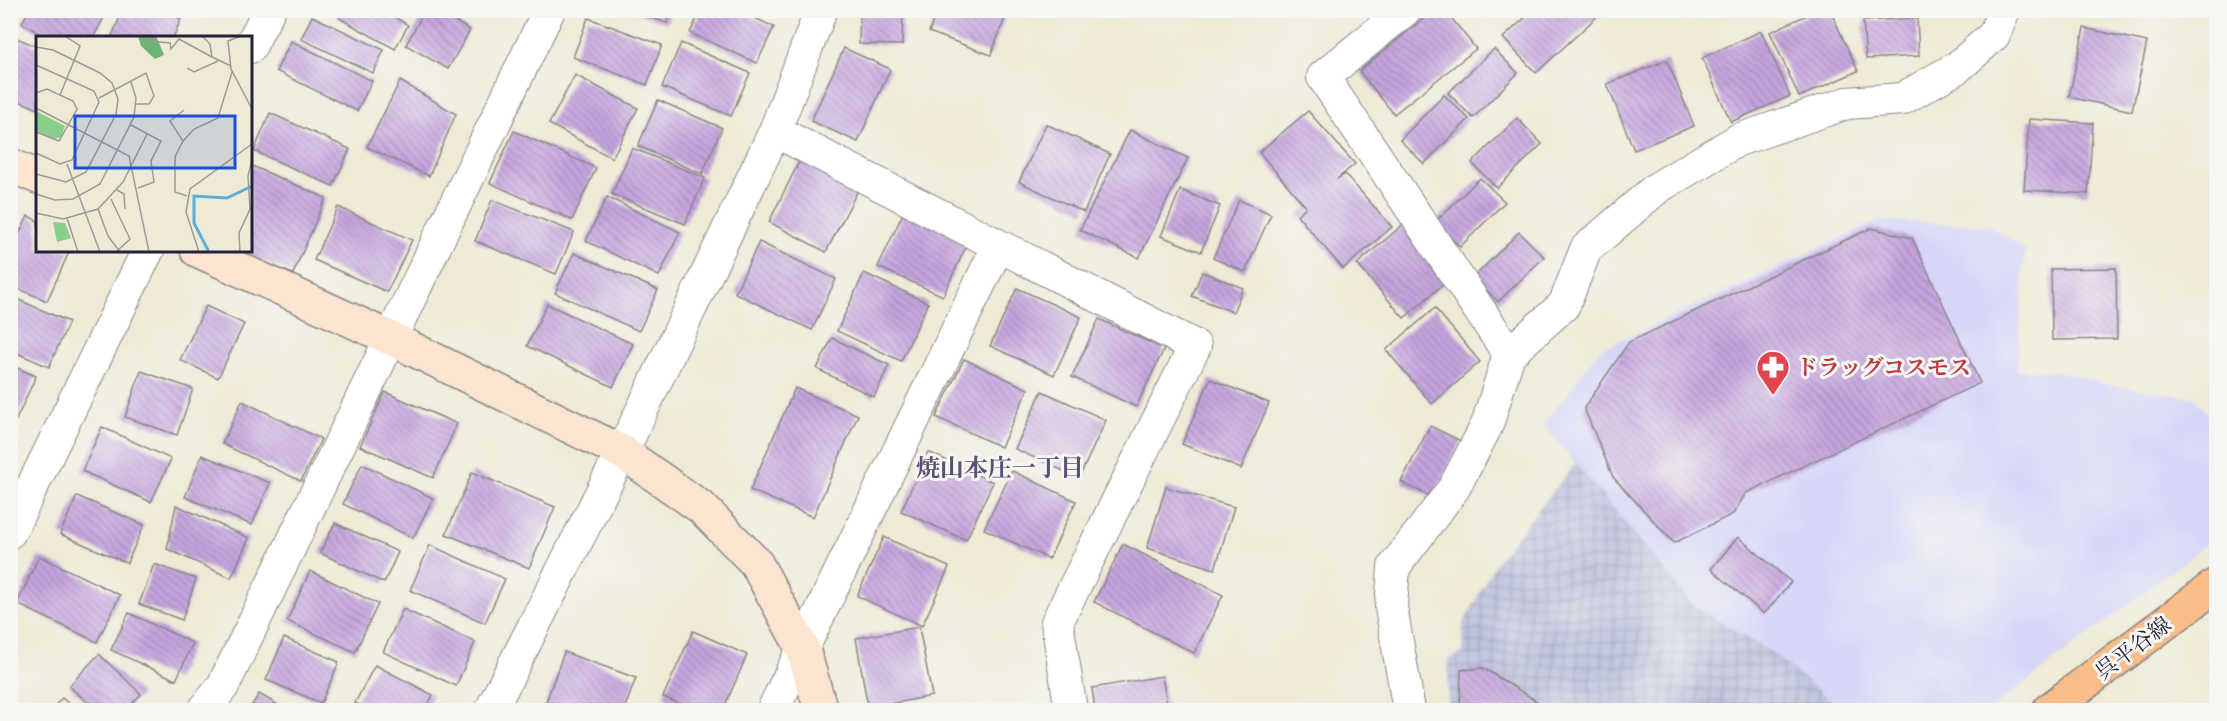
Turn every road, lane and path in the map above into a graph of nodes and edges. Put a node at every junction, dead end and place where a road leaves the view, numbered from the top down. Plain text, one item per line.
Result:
1 (269, 10) edge
2 (549, 10) edge
3 (820, 10) edge
4 (1404, 10) edge
5 (2004, 10) edge
6 (252, 43) edge
7 (775, 131) junction
8 (10, 165) edge
9 (36, 176) edge
10 (999, 246) junction
11 (146, 252) edge
12 (200, 252) edge
13 (390, 338) junction
14 (1509, 354) junction
15 (622, 452) junction
16 (10, 532) edge
17 (2217, 585) edge
18 (803, 649) junction
19 (204, 711) edge
20 (490, 711) edge
21 (773, 711) edge
22 (820, 711) edge
23 (1071, 711) edge
24 (1409, 711) edge
25 (2049, 711) edge

1 - 6 street
2 - 13 street
3 - 7 street
4 - 14 street
5 - 14 street
7 - 10 street
7 - 15 street
8 - 9 street
10 - 18 street
10 - 23 street
11 - 16 street
12 - 13 street
13 - 15 street
13 - 19 street
14 - 24 street
15 - 18 street
15 - 20 street
17 - 25 main road, 呉平谷線
18 - 21 street
18 - 22 street

